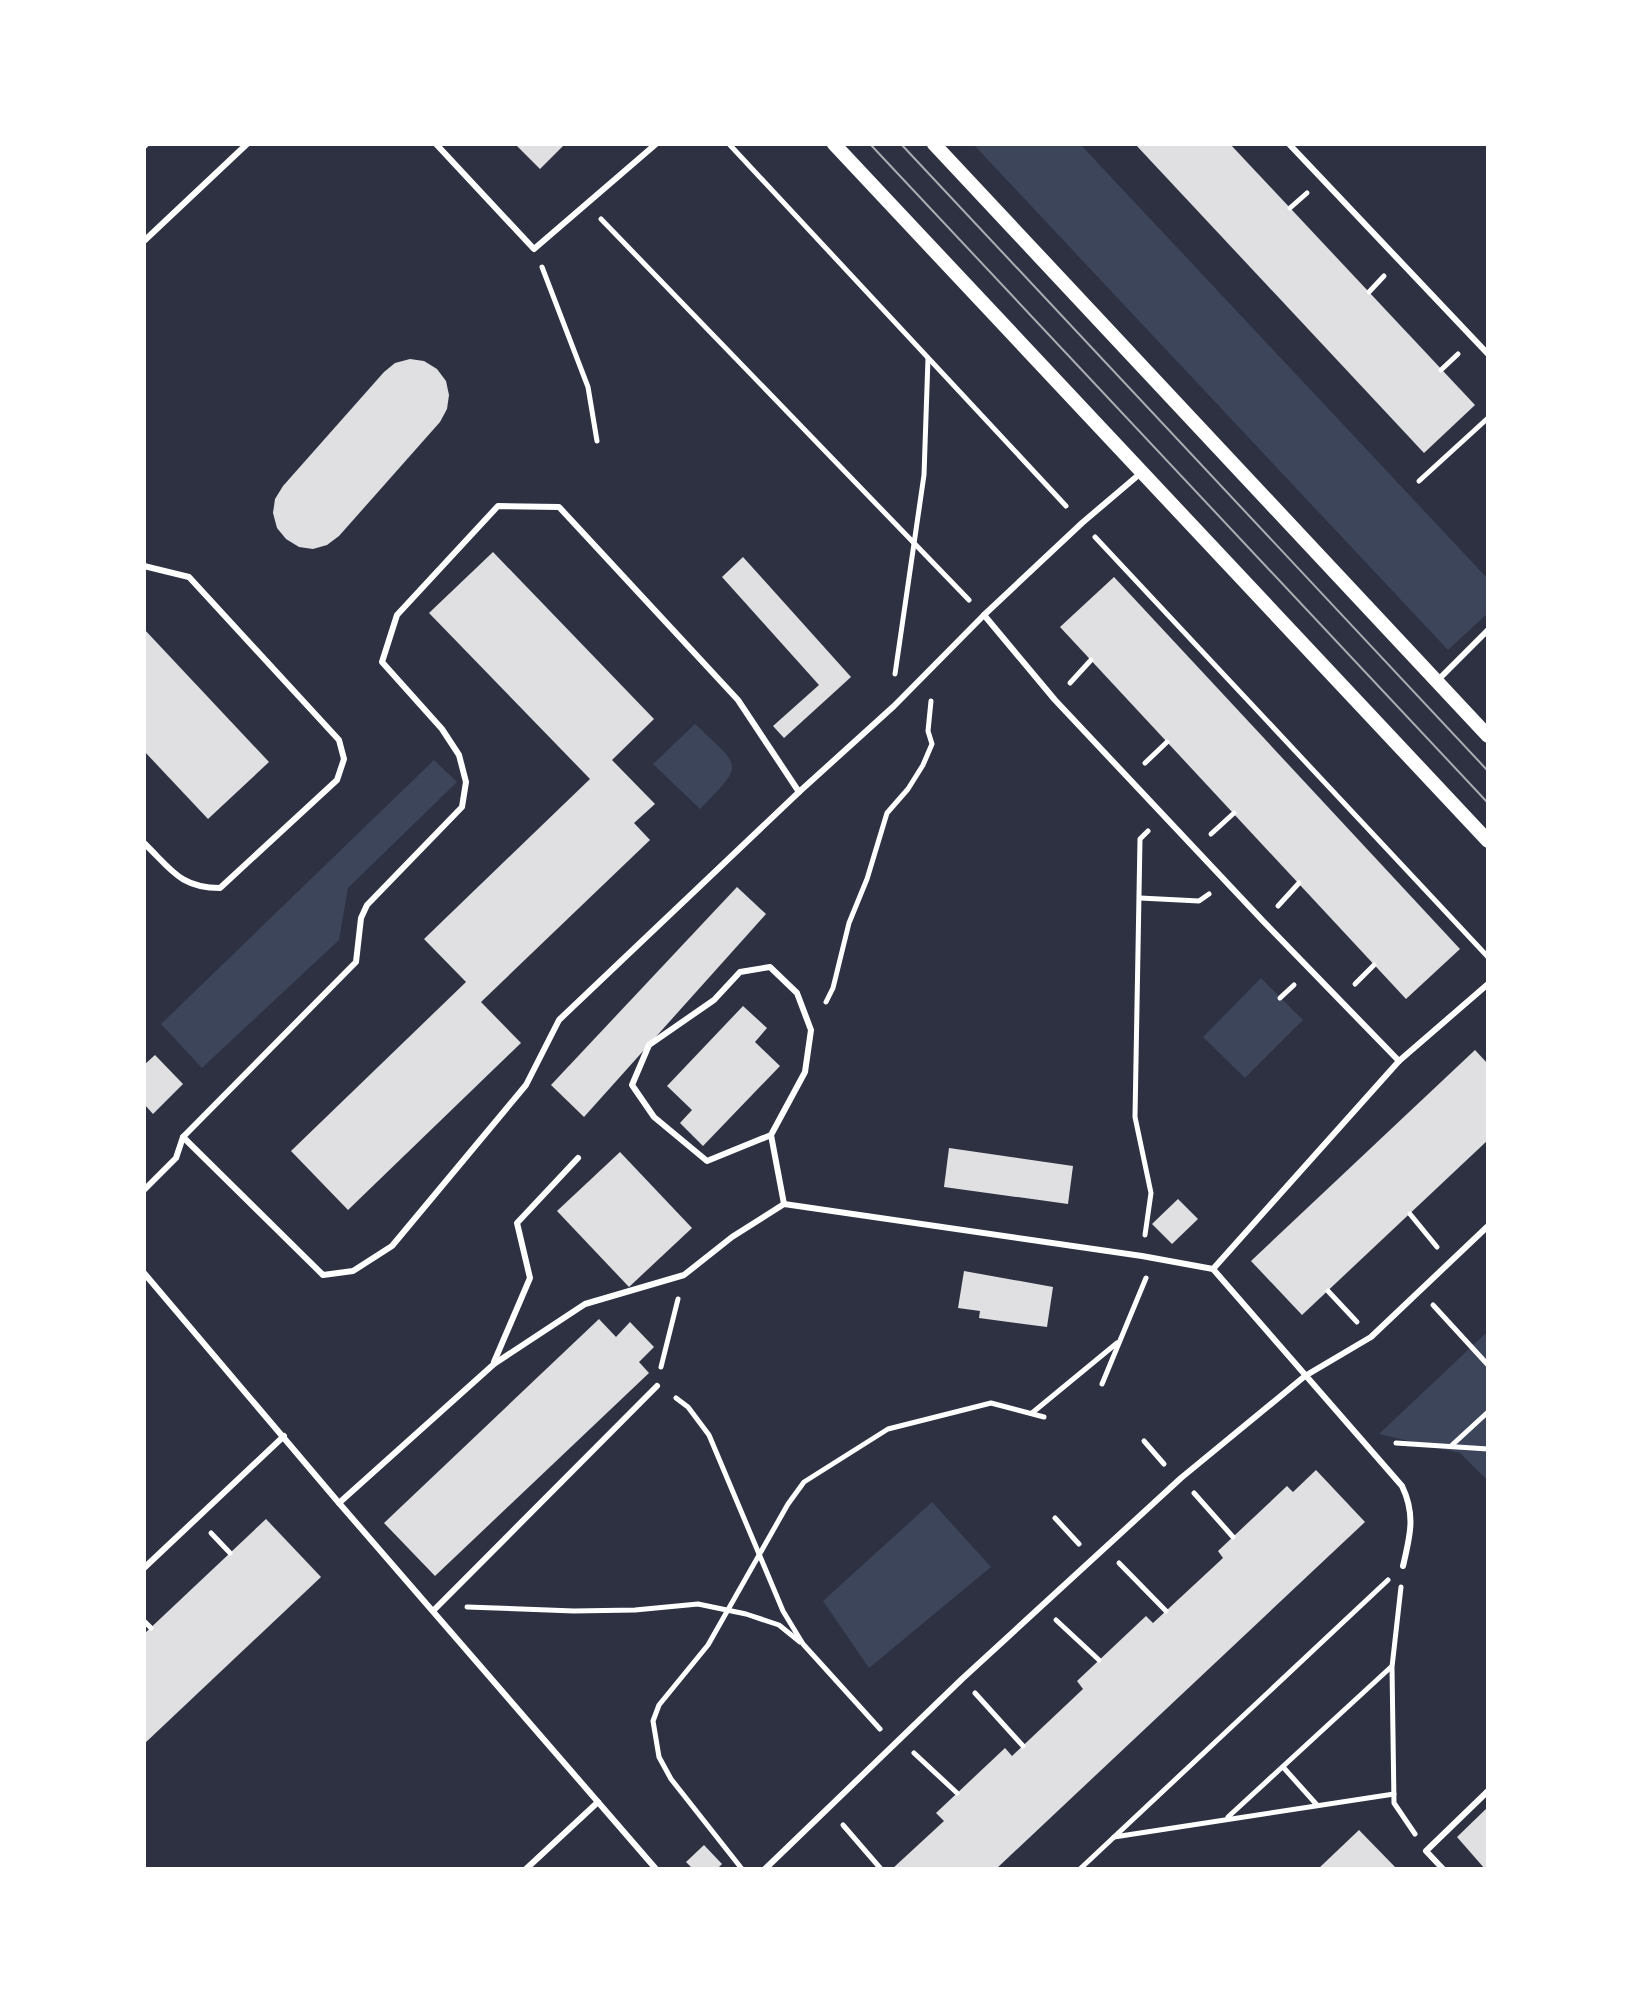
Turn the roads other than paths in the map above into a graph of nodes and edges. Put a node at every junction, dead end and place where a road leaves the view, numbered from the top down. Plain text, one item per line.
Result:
1 (247, 144) edge
2 (436, 144) edge
3 (656, 144) edge
4 (834, 144) edge
5 (934, 144) edge
6 (1289, 144) edge
7 (144, 241) edge
8 (1488, 354) edge
9 (1142, 472) junction
10 (144, 566) edge
11 (984, 615) junction
12 (1488, 630) edge
13 (1437, 681) junction
14 (1488, 736) edge
15 (799, 792) junction
16 (1488, 841) edge
17 (144, 843) edge
18 (1488, 984) edge
19 (1399, 1061) junction
20 (771, 1135) junction
21 (183, 1137) junction
22 (578, 1158) dead end
23 (144, 1190) edge
24 (784, 1204) junction
25 (1488, 1226) edge
26 (1213, 1269) junction
27 (144, 1273) edge
28 (494, 1364) junction
29 (1305, 1376) junction
30 (657, 1386) road end
31 (284, 1436) junction
32 (339, 1503) junction
33 (1403, 1566) road end
34 (144, 1568) edge
35 (436, 1608) junction
36 (1488, 1791) edge
37 (598, 1802) junction
38 (526, 1869) edge
39 (656, 1869) edge
40 (765, 1869) edge
41 (1443, 1869) edge

1 - 7 lane
2 - 3 lane
4 - 9 street
5 - 13 street
6 - 8 lane
9 - 11 lane
9 - 16 street
10 - 17 lane
11 - 15 lane
11 - 19 lane
12 - 13 lane
13 - 14 street
15 - 21 lane
15 - 21 lane
18 - 19 lane
19 - 26 lane
20 - 20 lane
20 - 24 lane
21 - 23 lane
22 - 28 lane
24 - 26 lane
24 - 28 lane
25 - 29 lane
26 - 29 lane
27 - 31 lane
28 - 32 lane
29 - 33 lane
29 - 40 lane
30 - 35 lane
31 - 32 lane
31 - 34 lane
32 - 35 lane
35 - 37 lane
36 - 41 lane
37 - 38 lane
37 - 39 lane

